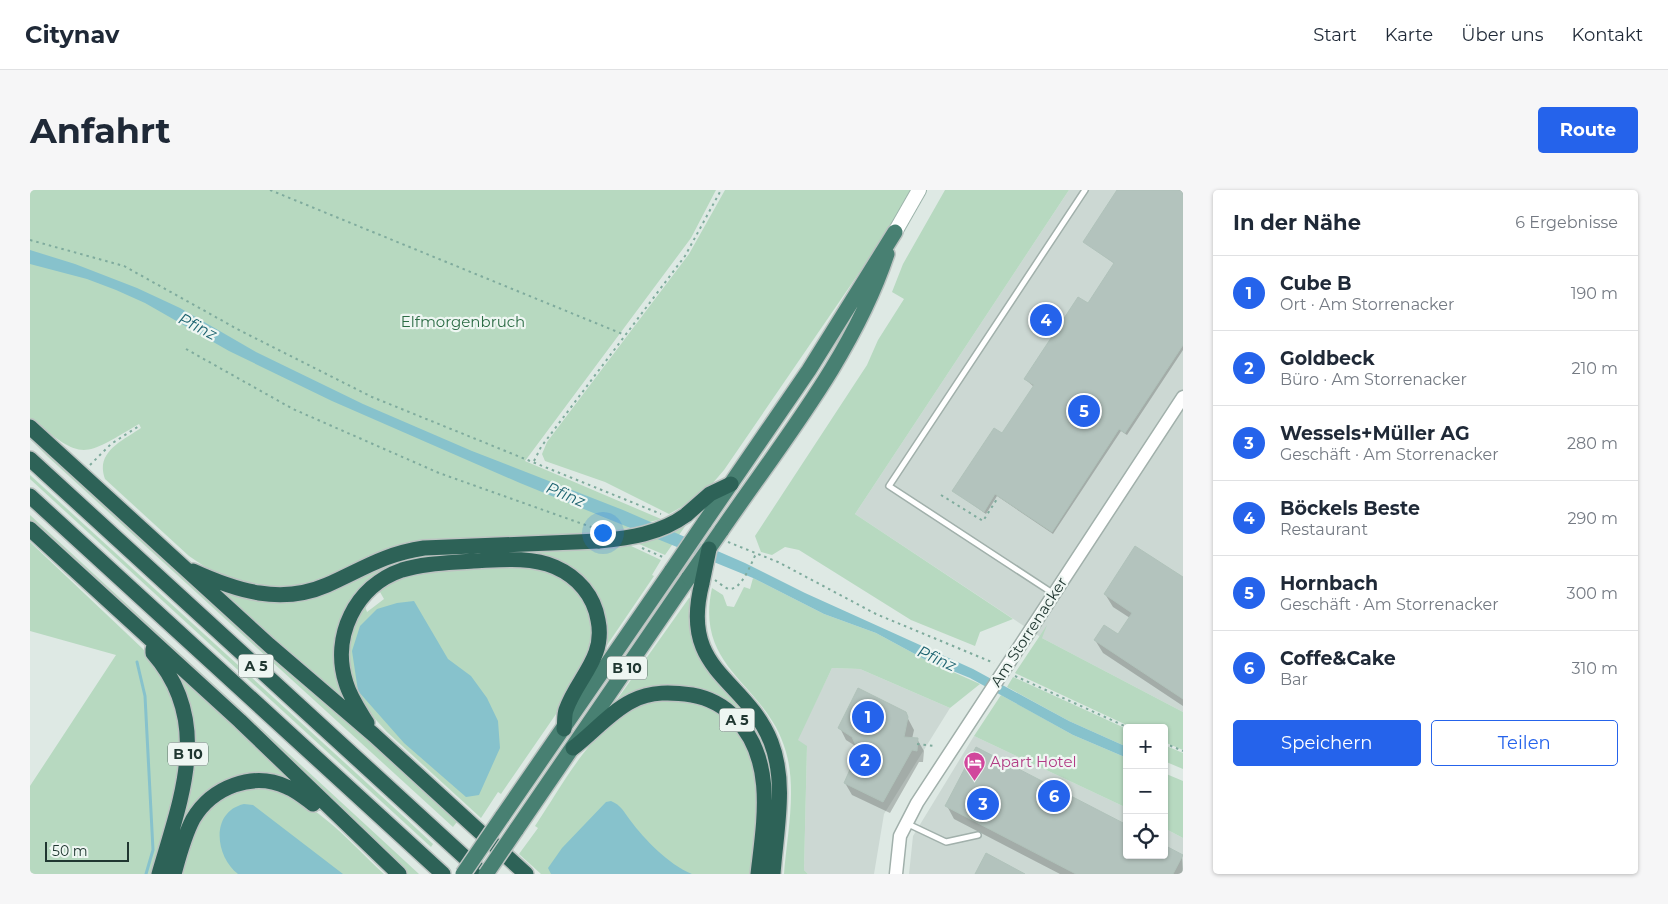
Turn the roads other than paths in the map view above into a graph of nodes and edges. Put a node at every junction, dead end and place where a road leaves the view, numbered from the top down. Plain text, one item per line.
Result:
1 (920, 190) edge
2 (1085, 190) edge
3 (895, 232) junction
4 (1183, 397) edge
5 (30, 427) edge
6 (30, 459) edge
7 (731, 484) junction
8 (30, 496) edge
9 (30, 529) edge
10 (179, 564) junction
11 (702, 580) junction
12 (1054, 594) junction
13 (152, 640) junction
14 (564, 729) junction
15 (374, 735) junction
16 (573, 748) junction
17 (905, 822) junction
18 (978, 835) dead end
19 (378, 855) junction
20 (159, 874) edge
21 (174, 874) edge
22 (399, 874) edge
23 (443, 874) edge
24 (463, 874) edge
25 (484, 874) edge
26 (526, 874) edge
27 (758, 874) edge
28 (773, 874) edge
29 (896, 874) edge

1 - 3 main road
2 - 12 lane
3 - 7 highway, B 10
3 - 11 highway, bridge
4 - 12 street, Am Storrenacker
5 - 10 highway
6 - 25 highway, A 5
7 - 10 highway, bridge
7 - 14 highway, B 10, bridge
8 - 23 highway, A 5
9 - 13 highway
10 - 15 highway
11 - 16 highway, B 10
11 - 28 highway, A 5
12 - 17 street, Am Storrenacker
13 - 19 highway
13 - 20 highway, B 10
14 - 15 highway
14 - 24 highway, B 10, bridge
15 - 26 highway
16 - 25 highway, B 10, bridge
16 - 27 highway, A 5
17 - 18 lane
17 - 29 street, Am Storrenacker
19 - 21 highway
19 - 22 highway

